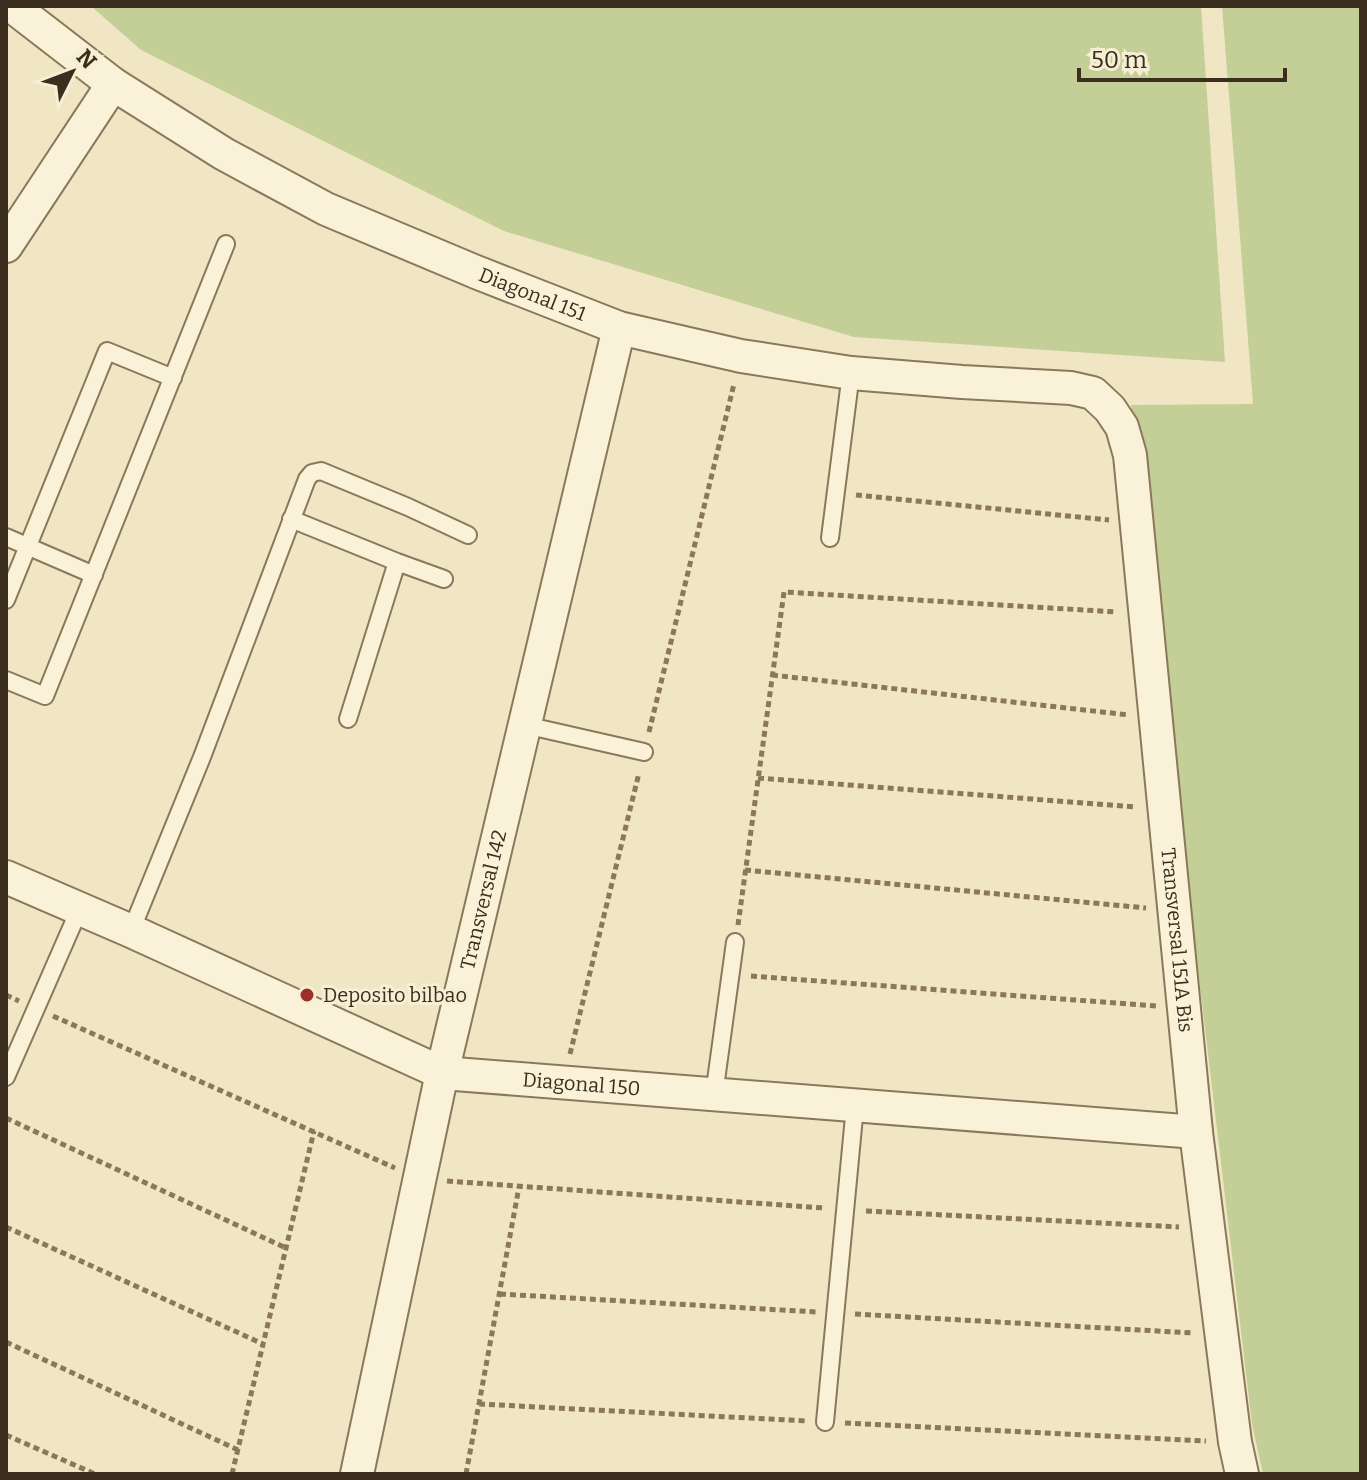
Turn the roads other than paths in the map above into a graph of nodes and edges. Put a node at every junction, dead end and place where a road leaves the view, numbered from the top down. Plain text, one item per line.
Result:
1 (12, 6) edge
2 (113, 84) junction
3 (226, 244) dead end
4 (6, 246) edge
5 (619, 328) junction
6 (851, 373) junction
7 (173, 378) junction
8 (1110, 409) joint
9 (291, 519) junction
10 (468, 535) dead end
11 (6, 537) edge
12 (830, 538) dead end
13 (28, 547) junction
14 (397, 562) junction
15 (94, 575) junction
16 (444, 579) dead end
17 (6, 600) edge
18 (6, 680) edge
19 (348, 719) dead end
20 (525, 725) junction
21 (644, 752) road end
22 (6, 877) edge
23 (79, 910) junction
24 (131, 931) junction
25 (735, 942) road end
26 (442, 1073) junction
27 (6, 1077) edge
28 (714, 1095) junction
29 (855, 1106) junction
30 (1196, 1132) junction
31 (825, 1422) road end
32 (357, 1474) edge
33 (1242, 1474) edge

1 - 2 street, Diagonal 151
2 - 4 street
2 - 5 street, Diagonal 151
3 - 7 lane
5 - 6 street, Diagonal 151
5 - 20 street, Transversal 142
6 - 8 street, Diagonal 151
6 - 12 lane
7 - 13 lane
7 - 15 lane
8 - 30 street, Transversal 151A Bis
9 - 10 lane
9 - 14 lane
9 - 24 lane
11 - 13 lane
13 - 15 lane
13 - 17 lane
14 - 16 lane
14 - 19 lane
15 - 18 lane
20 - 21 lane
20 - 26 street, Transversal 142
22 - 23 street, Diagonal 150
23 - 24 street, Diagonal 150
23 - 27 lane
24 - 26 street, Diagonal 150
25 - 28 lane
26 - 28 street, Diagonal 150
26 - 32 street, Transversal 142
28 - 29 street, Diagonal 150
29 - 30 street, Diagonal 150
29 - 31 lane
30 - 33 street, Transversal 151A Bis

